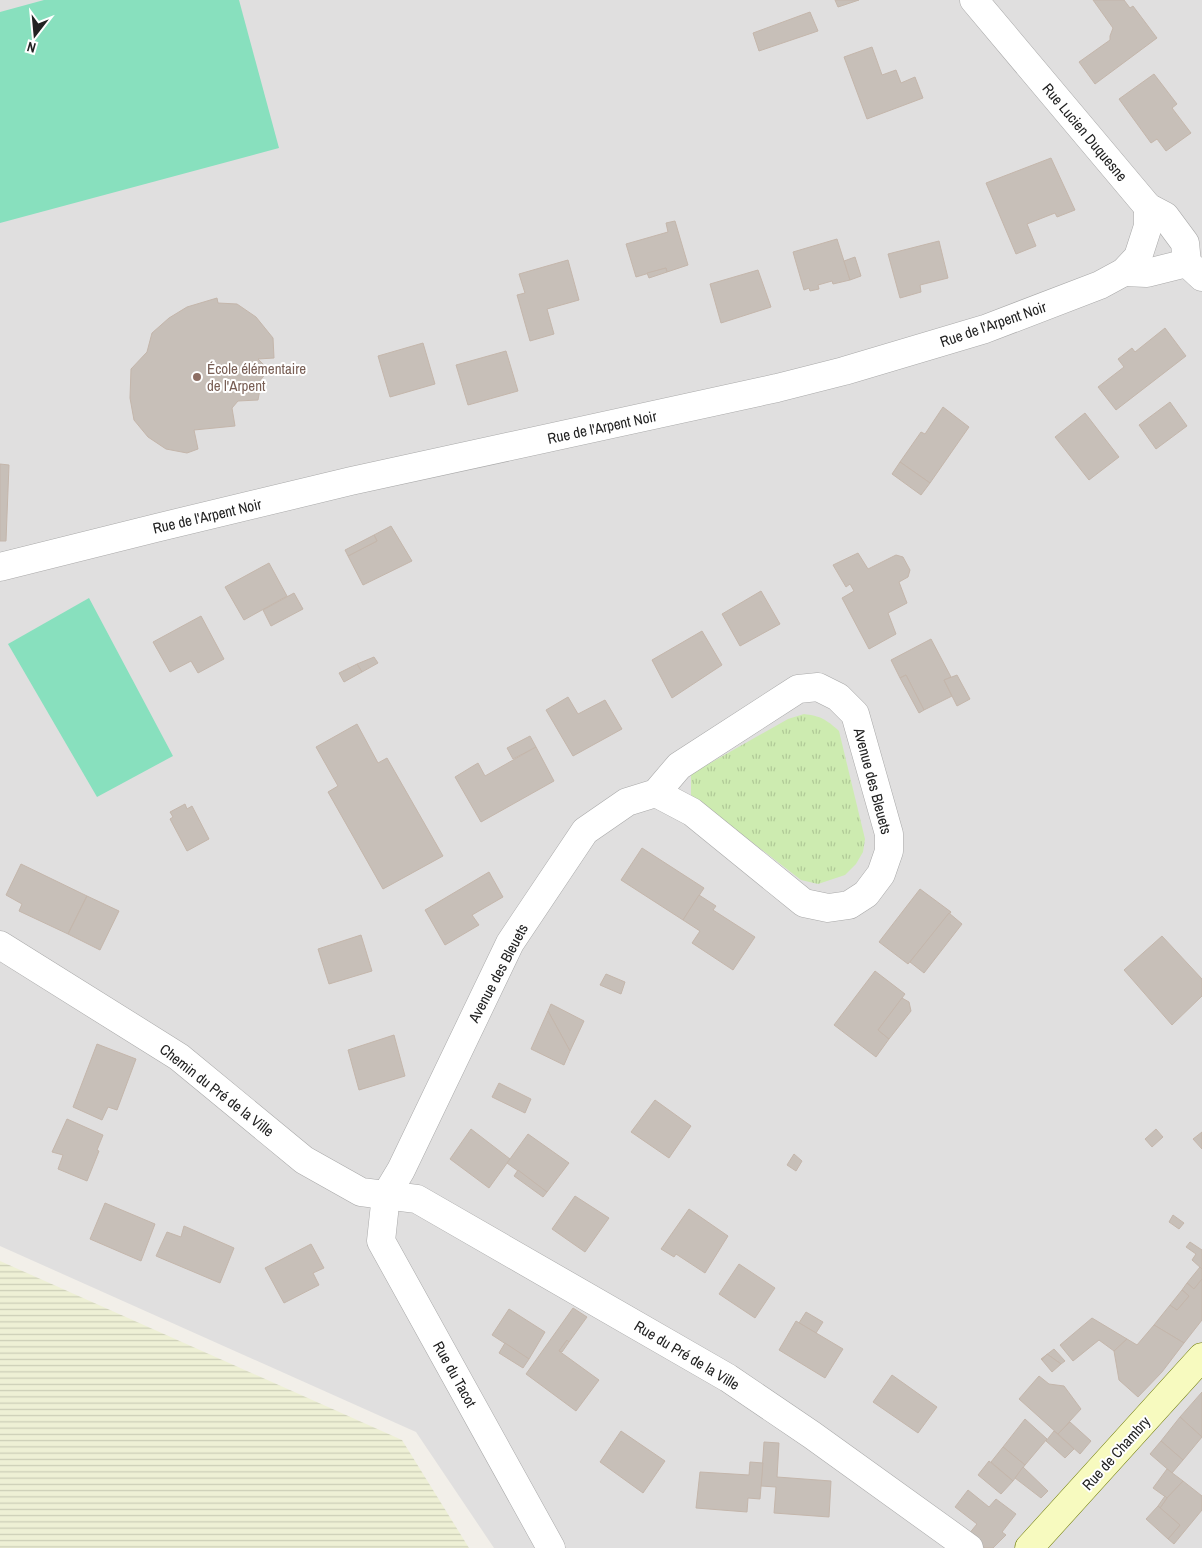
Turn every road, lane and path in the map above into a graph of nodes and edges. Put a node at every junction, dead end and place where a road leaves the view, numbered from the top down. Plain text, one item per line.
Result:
1 (974, 0) edge
2 (1148, 207) junction
3 (1194, 270) edge
4 (1124, 272) junction
5 (0, 568) edge
6 (656, 792) junction
7 (0, 945) edge
8 (386, 1195) junction
9 (1202, 1357) edge
10 (551, 1548) edge
11 (969, 1548) edge
12 (1029, 1548) edge

1 - 2 street, Rue Lucien Duquesne
2 - 3 street, Rue Lucien Duquesne
2 - 4 street, Rue de l'Arpent Noir
3 - 4 street, Rue Lucien Duquesne
4 - 5 street, Rue de l'Arpent Noir
6 - 6 street, Avenue des Bleuets
6 - 8 street, Avenue des Bleuets
7 - 8 street, Chemin du Pré de la Ville
8 - 10 street, Rue du Tacot
8 - 11 street, Rue du Pré de la Ville
9 - 12 street, Rue de Chambry

